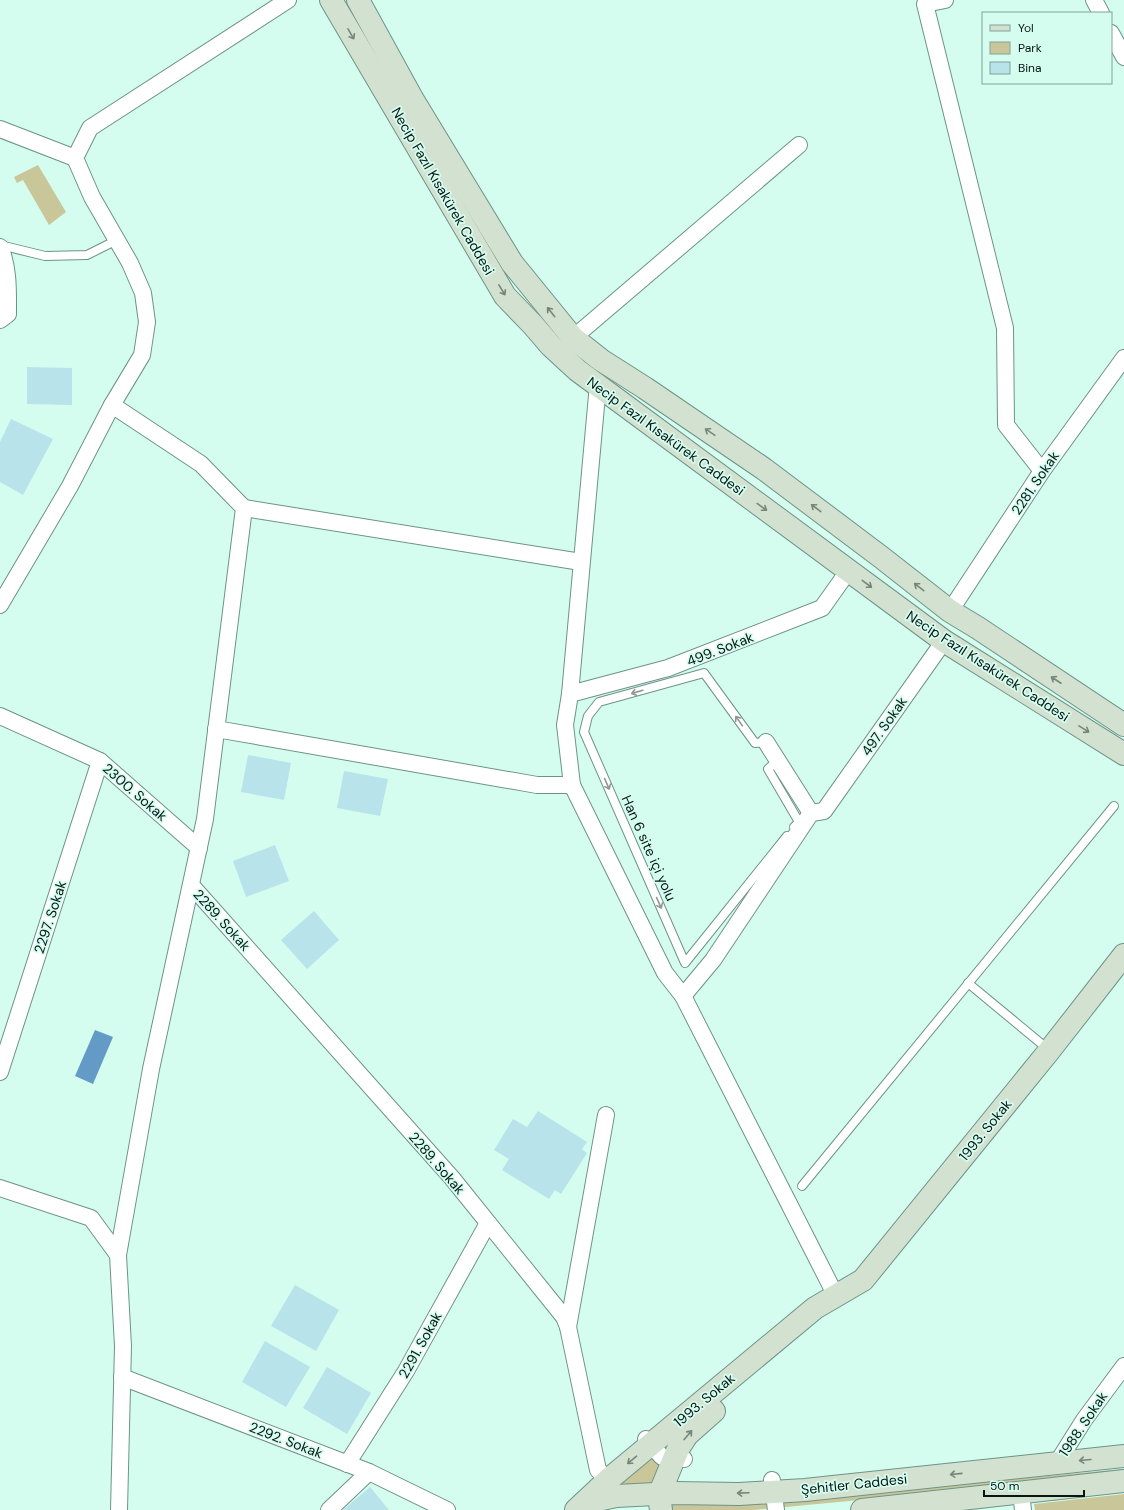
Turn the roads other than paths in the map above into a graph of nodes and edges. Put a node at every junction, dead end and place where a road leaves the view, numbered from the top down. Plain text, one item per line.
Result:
1 (288, 0) edge
2 (331, 0) edge
3 (358, 0) edge
4 (945, 0) edge
5 (1094, 0) edge
6 (1100, 12) edge
7 (1112, 34) edge
8 (1124, 57) edge
9 (0, 129) edge
10 (799, 145) dead end
11 (75, 158) junction
12 (118, 240) junction
13 (0, 246) edge
14 (0, 320) edge
15 (573, 338) junction
16 (1124, 358) edge
17 (601, 360) junction
18 (598, 384) junction
19 (112, 405) junction
20 (1042, 471) junction
21 (244, 508) junction
22 (581, 562) junction
23 (849, 570) junction
24 (0, 605) edge
25 (950, 611) junction
26 (944, 641) junction
27 (570, 694) junction
28 (0, 716) edge
29 (1124, 725) edge
30 (216, 729) junction
31 (766, 742) joint
32 (1124, 754) edge
33 (778, 760) junction
34 (100, 761) junction
35 (572, 785) junction
36 (1114, 806) dead end
37 (818, 812) junction
38 (199, 848) junction
39 (191, 885) junction
40 (1124, 955) edge
41 (968, 982) junction
42 (683, 996) junction
43 (1049, 1051) junction
44 (0, 1072) edge
45 (606, 1116) dead end
46 (802, 1186) dead end
47 (0, 1188) edge
48 (488, 1223) junction
49 (118, 1255) junction
50 (836, 1296) junction
51 (568, 1327) junction
52 (1124, 1366) edge
53 (122, 1377) junction
54 (649, 1442) junction
55 (1124, 1456) edge
56 (678, 1459) junction
57 (1057, 1463) junction
58 (347, 1464) junction
59 (369, 1472) junction
60 (608, 1480) junction
61 (1124, 1480) edge
62 (713, 1493) junction
63 (774, 1494) edge
64 (1022, 1501) edge
65 (660, 1502) edge
66 (580, 1506) edge
67 (119, 1510) edge
68 (330, 1510) edge
69 (447, 1510) edge
70 (862, 1510) edge

1 - 11 street
2 -> 18 main road, Necip Fazıl Kısakürek Caddesi
15 -> 3 main road, Necip Fazıl Kısakürek Caddesi
4 - 20 street
5 - 6 street
7 - 8 street
9 - 11 street
10 - 15 street
11 - 12 street
12 - 13 lane
12 - 19 street
13 - 14 street
15 - 17 main road, Necip Fazıl Kısakürek Caddesi
16 - 20 street, 2281. Sokak
17 - 18 main road
25 -> 17 main road, Necip Fazıl Kısakürek Caddesi
18 - 22 street
18 -> 23 main road, Necip Fazıl Kısakürek Caddesi
19 - 21 street
19 - 24 street
20 - 25 street, 2281. Sokak
21 - 22 street
21 - 30 street
22 - 27 street
23 -> 26 main road, Necip Fazıl Kısakürek Caddesi
23 - 27 street, 499. Sokak
25 - 26 main road
29 -> 25 main road, Necip Fazıl Kısakürek Caddesi
26 -> 32 main road, Necip Fazıl Kısakürek Caddesi
26 - 37 street, 497. Sokak
27 - 35 street
28 - 34 street, 2300. Sokak
30 - 35 street
30 - 38 street
31 - 33 street
31 -> 33 lane, Han 6 site içi yolu
33 - 37 street
34 - 38 street, 2300. Sokak
34 - 44 street, 2297. Sokak
35 - 42 street
36 - 41 lane
37 - 42 street, 497. Sokak
38 - 39 street
39 - 48 street, 2289. Sokak
39 - 49 street
40 - 43 main road, 1993. Sokak
41 - 43 lane
41 - 46 lane
42 - 50 street
43 - 50 main road, 1993. Sokak
45 - 51 street
47 - 49 street
48 - 51 street, 2289. Sokak
48 - 58 street, 2291. Sokak
49 - 53 street
50 - 54 main road, 1993. Sokak
56 -> 50 main road, 1993. Sokak
51 - 60 street, 2289. Sokak
52 - 57 street, 1988. Sokak
53 - 58 street, 2292. Sokak
53 - 67 street
54 - 56 street
54 -> 60 main road, 1993. Sokak
55 -> 57 main road, Şehitler Caddesi
56 - 62 main road
56 - 65 main road, 1993. Sokak
57 -> 63 main road, Şehitler Caddesi
58 - 59 street, 2292. Sokak
59 - 68 street
59 - 69 street, 2292. Sokak
60 - 66 main road, 1993. Sokak
61 - 64 main road, Şehitler Caddesi
63 -> 62 main road, Şehitler Caddesi
62 - 65 main road, Şehitler Caddesi
64 - 70 main road, Şehitler Caddesi
65 - 66 main road, Şehitler Caddesi

